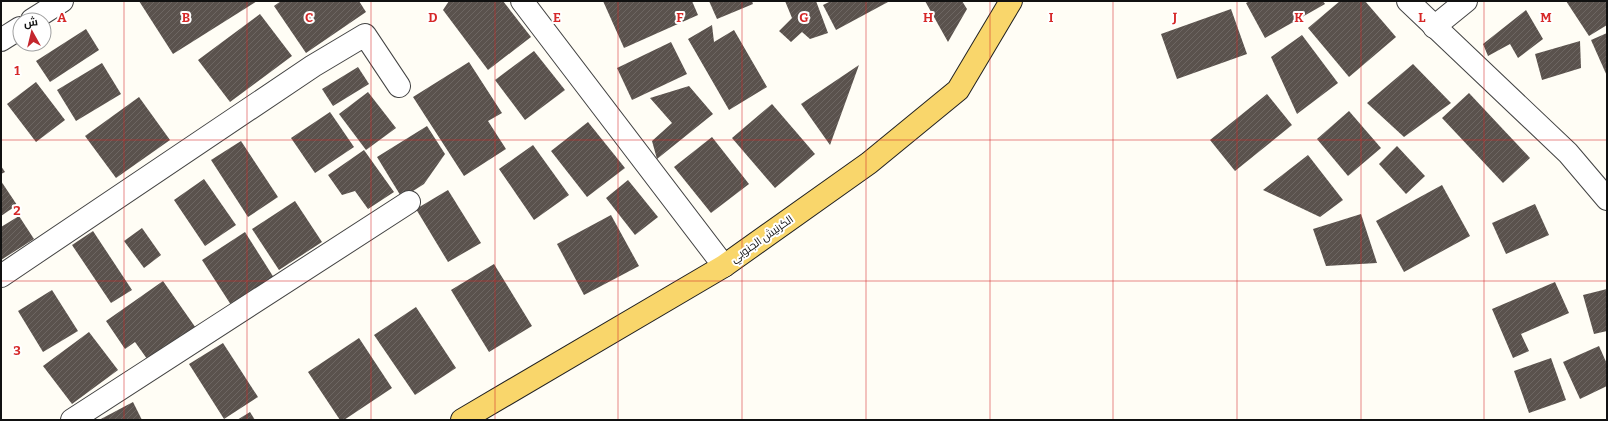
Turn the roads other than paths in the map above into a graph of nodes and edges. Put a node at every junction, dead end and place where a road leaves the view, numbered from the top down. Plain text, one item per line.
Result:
1 (62, 1) edge
2 (1011, 1) edge
3 (1408, 1) edge
4 (1466, 1) edge
5 (530, 3) edge
6 (45, 12) edge
7 (1434, 27) junction
8 (12, 33) edge
9 (1, 40) edge
10 (400, 86) dead end
11 (1607, 198) edge
12 (409, 202) dead end
13 (724, 266) junction
14 (1, 276) edge
15 (72, 420) edge
16 (462, 420) edge

1 - 6 street
2 - 13 main road, الكرنيش الجنوبي
3 - 7 street
4 - 7 street
5 - 13 street
7 - 11 street
8 - 9 street
10 - 14 street
12 - 15 street
13 - 16 main road, الكرنيش الجنوبي

